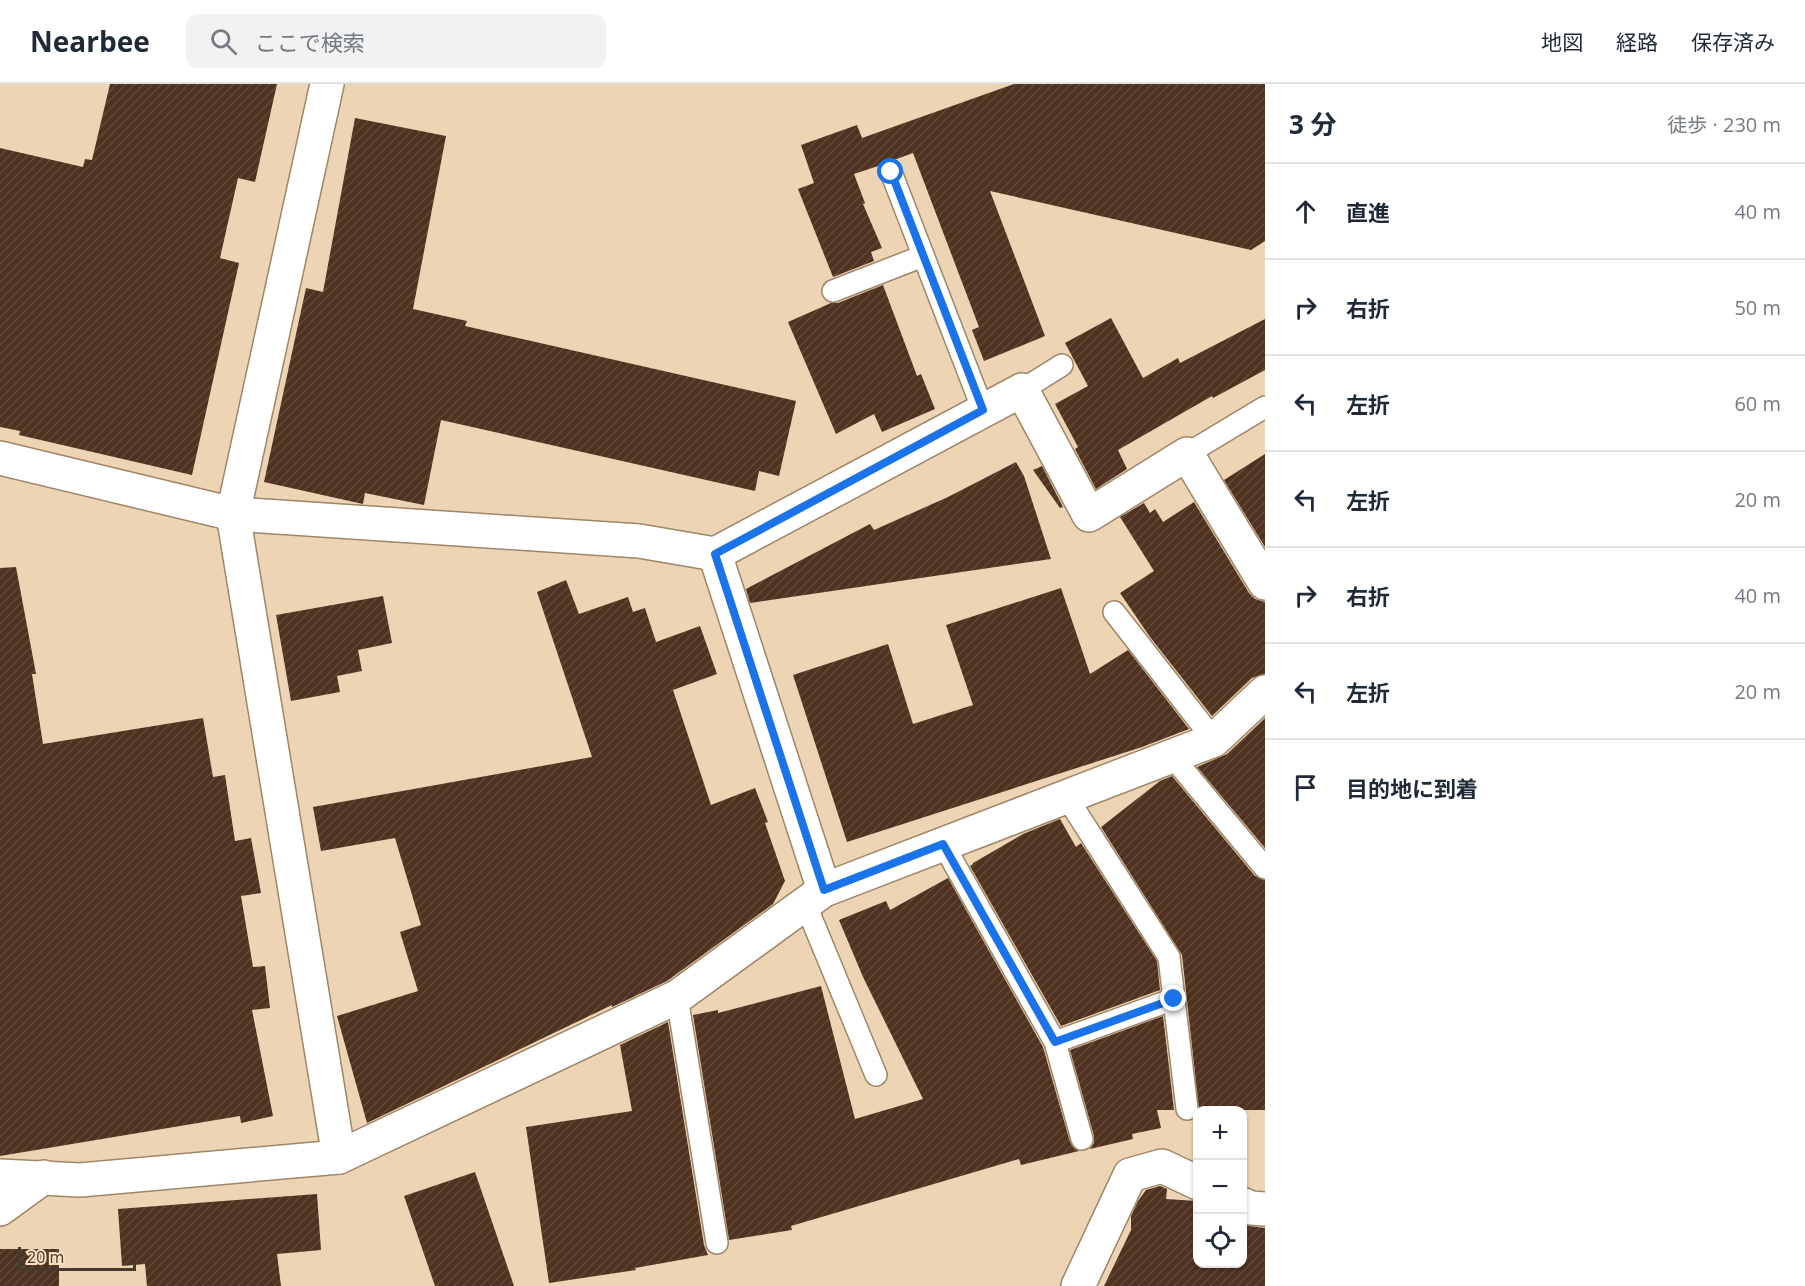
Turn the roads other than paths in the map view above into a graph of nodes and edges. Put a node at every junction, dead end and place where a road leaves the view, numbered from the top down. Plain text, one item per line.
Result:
1 (327, 84) edge
2 (891, 172) dead end
3 (923, 256) junction
4 (833, 291) dead end
5 (1062, 365) dead end
6 (1022, 390) junction
7 (1265, 406) edge
8 (983, 410) junction
9 (1187, 454) junction
10 (0, 458) edge
11 (233, 514) junction
12 (715, 554) junction
13 (1265, 582) edge
14 (1114, 612) dead end
15 (1265, 692) edge
16 (1214, 740) junction
17 (1172, 756) junction
18 (1066, 796) junction
19 (943, 844) junction
20 (1265, 868) edge
21 (815, 896) junction
22 (677, 997) junction
23 (1174, 999) junction
24 (1055, 1042) junction
25 (876, 1075) dead end
26 (1187, 1109) dead end
27 (1082, 1139) dead end
28 (339, 1157) junction
29 (0, 1176) edge
30 (44, 1177) junction
31 (1193, 1181) edge
32 (1247, 1206) edge
33 (0, 1209) edge
34 (1265, 1209) edge
35 (717, 1243) dead end
36 (1078, 1286) edge

1 - 11 street
2 - 3 lane
3 - 4 lane
3 - 8 lane
5 - 6 lane
6 - 8 street
6 - 9 street
7 - 9 lane
8 - 12 street
9 - 13 street
10 - 11 street
11 - 12 street
11 - 28 street
12 - 21 street
14 - 16 lane
15 - 16 street
16 - 17 street
17 - 18 street
17 - 20 lane
18 - 19 street
18 - 23 lane
19 - 21 street
19 - 24 lane
21 - 22 street
21 - 25 lane
22 - 28 street
22 - 35 lane
23 - 24 lane
23 - 26 lane
24 - 27 lane
28 - 30 street
29 - 30 street
30 - 33 street
31 - 36 street
32 - 34 street

